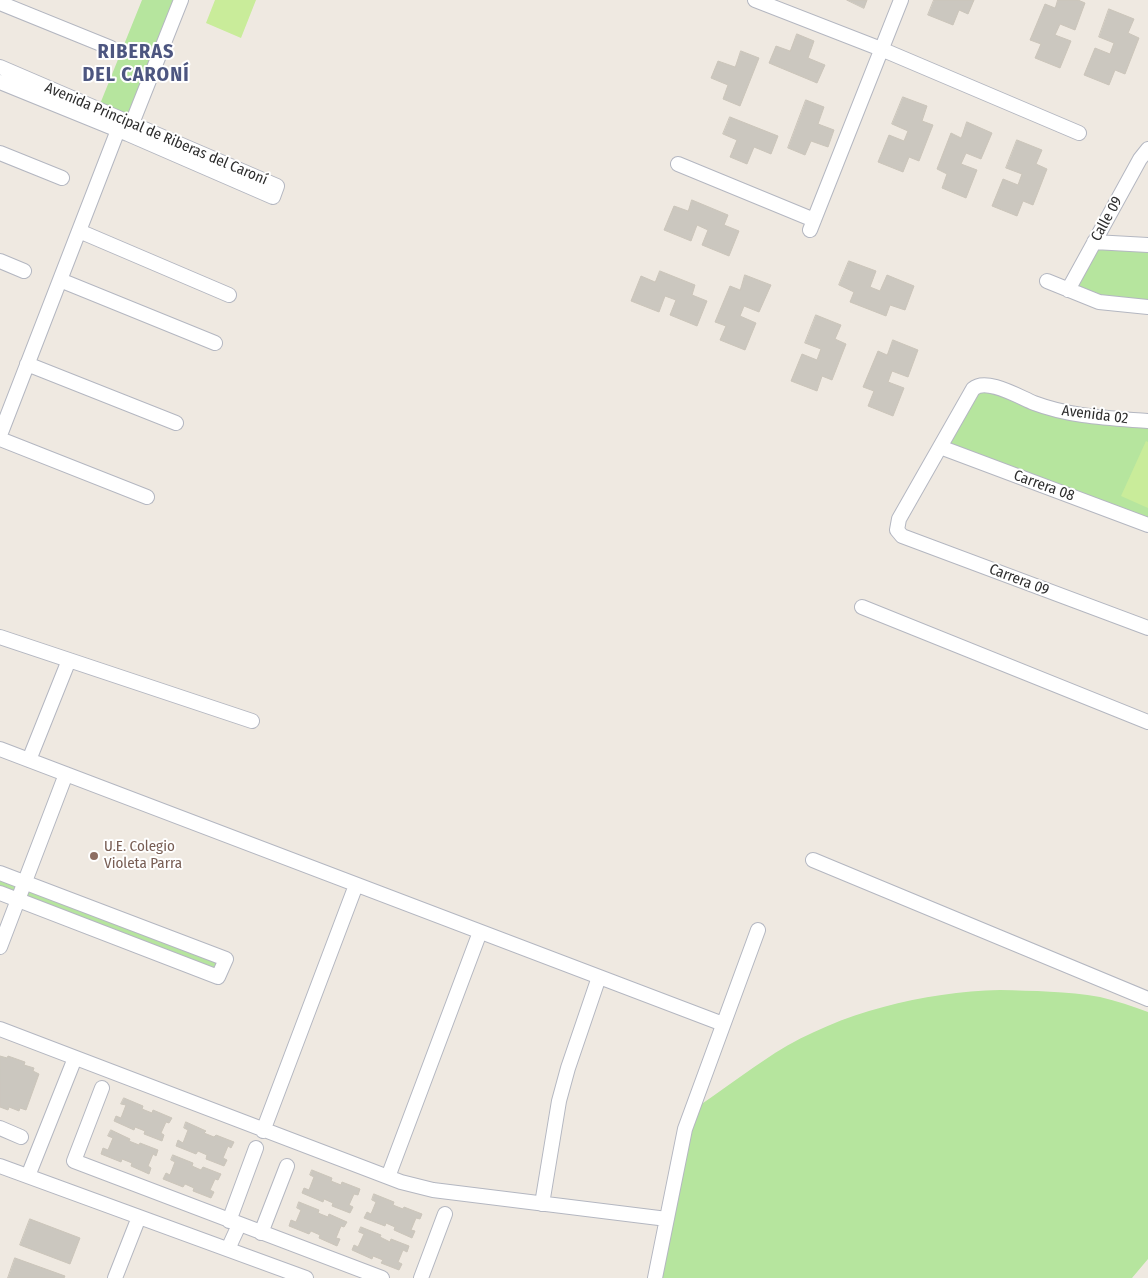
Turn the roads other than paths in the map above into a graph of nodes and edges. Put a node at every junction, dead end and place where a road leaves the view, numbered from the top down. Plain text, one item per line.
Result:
1 (181, 0) edge
2 (755, 0) edge
3 (901, 0) edge
4 (0, 4) edge
5 (111, 48) dead end
6 (881, 49) junction
7 (0, 68) edge
8 (0, 82) edge
9 (126, 129) junction
10 (1079, 133) dead end
11 (1148, 150) edge
12 (0, 153) edge
13 (678, 164) dead end
14 (62, 178) dead end
15 (79, 231) junction
16 (1094, 242) junction
17 (1148, 246) edge
18 (0, 261) edge
19 (24, 271) dead end
20 (60, 280) junction
21 (1047, 281) dead end
22 (1068, 290) junction
23 (228, 295) dead end
24 (1148, 307) edge
25 (215, 343) dead end
26 (27, 364) junction
27 (1148, 421) edge
28 (176, 423) dead end
29 (0, 435) edge
30 (0, 439) edge
31 (940, 447) junction
32 (147, 497) dead end
33 (1148, 525) edge
34 (862, 607) dead end
35 (1148, 628) edge
36 (0, 637) edge
37 (69, 660) junction
38 (1147, 719) edge
39 (252, 721) dead end
40 (0, 749) edge
41 (28, 760) junction
42 (66, 774) junction
43 (813, 860) dead end
44 (0, 873) edge
45 (24, 882) junction
46 (356, 885) junction
47 (0, 893) edge
48 (18, 900) junction
49 (758, 930) dead end
50 (480, 932) junction
51 (0, 947) edge
52 (599, 977) junction
53 (1148, 999) edge
54 (723, 1024) junction
55 (0, 1029) edge
56 (75, 1058) junction
57 (102, 1088) dead end
58 (0, 1128) edge
59 (264, 1131) junction
60 (21, 1137) dead end
61 (256, 1148) dead end
62 (0, 1166) edge
63 (288, 1166) dead end
64 (28, 1176) junction
65 (388, 1177) junction
66 (542, 1204) junction
67 (445, 1214) dead end
68 (139, 1217) junction
69 (667, 1219) junction
70 (234, 1223) junction
71 (261, 1233) junction
72 (228, 1249) junction
73 (277, 1273) edge
74 (115, 1278) edge
75 (306, 1278) edge
76 (382, 1278) edge
77 (421, 1278) edge
78 (655, 1278) edge

1 - 9 street
2 - 6 street
3 - 6 street
4 - 5 street
6 - 10 street
6 - 13 street
7 - 9 street, Avenida Principal de Riberas del Caroní
8 - 9 street, Avenida Principal de Riberas del Caroní
9 - 9 street, Avenida Principal de Riberas del Caroní
9 - 15 street
11 - 16 street, Calle 09
12 - 14 street
15 - 20 street
15 - 23 street
16 - 17 street
16 - 22 street, Calle 09
18 - 19 street
20 - 25 street
20 - 26 street
21 - 22 street
22 - 24 street
26 - 28 street
26 - 29 street
27 - 31 street, Avenida 02
30 - 32 street
31 - 33 street, Carrera 08
31 - 35 street, Carrera 09
34 - 38 street
36 - 37 street
37 - 39 street
37 - 41 street
40 - 41 street
41 - 42 street
42 - 45 street
42 - 46 street
43 - 53 street
44 - 45 street
45 - 48 street
45 - 48 street
46 - 50 street
46 - 59 street
47 - 48 street
48 - 51 street
49 - 54 street
50 - 52 street
50 - 65 street
52 - 54 street
52 - 66 street
54 - 69 street
55 - 56 street
56 - 59 street
56 - 64 street
57 - 70 street
58 - 60 street
59 - 65 street
61 - 70 street
62 - 64 street
63 - 71 street
64 - 68 street
65 - 66 street
66 - 69 street
67 - 77 street
68 - 72 street
68 - 74 street
69 - 78 street
70 - 71 street
70 - 72 street
71 - 76 street
72 - 73 street
73 - 75 street

